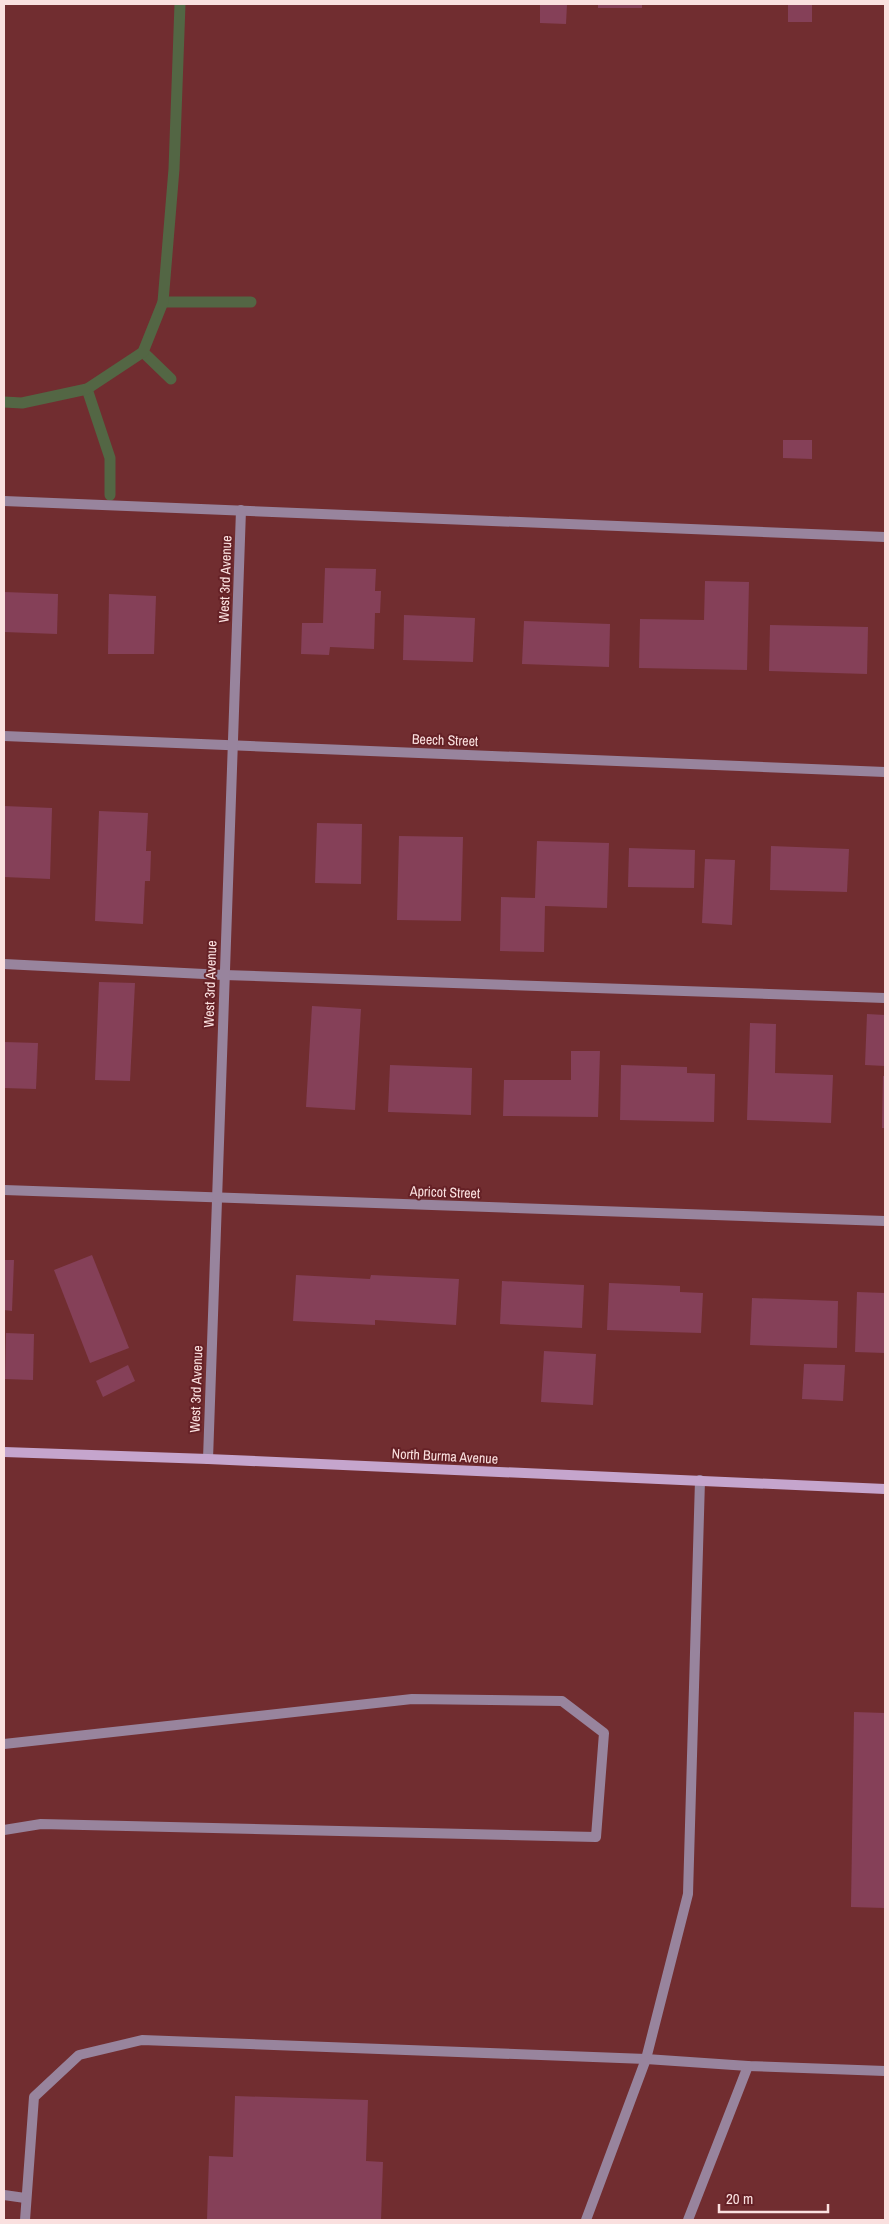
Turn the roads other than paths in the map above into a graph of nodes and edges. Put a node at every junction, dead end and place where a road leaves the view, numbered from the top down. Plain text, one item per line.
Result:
1 (4, 500) edge
2 (241, 510) junction
3 (885, 537) edge
4 (4, 736) edge
5 (233, 745) junction
6 (885, 772) edge
7 (4, 964) edge
8 (224, 975) junction
9 (885, 998) edge
10 (4, 1190) edge
11 (217, 1198) junction
12 (885, 1221) edge
13 (4, 1452) edge
14 (208, 1459) junction
15 (700, 1480) junction
16 (885, 1488) edge
17 (4, 1744) edge
18 (4, 1830) edge
19 (646, 2059) junction
20 (748, 2066) junction
21 (885, 2071) edge
22 (4, 2194) edge
23 (26, 2198) junction
24 (25, 2220) edge
25 (586, 2220) edge
26 (688, 2220) edge

1 - 2 street
2 - 3 street
2 - 5 street, West 3rd Avenue
4 - 5 street, Beech Street
5 - 6 street, Beech Street
5 - 8 street, West 3rd Avenue
7 - 8 street
8 - 9 street
8 - 11 street, West 3rd Avenue
10 - 11 street, Apricot Street
11 - 12 street, Apricot Street
11 - 14 street, West 3rd Avenue
13 - 14 street, North Burma Avenue
14 - 15 street, North Burma Avenue
15 - 16 street, North Burma Avenue
15 - 19 street
17 - 18 street
19 - 20 street
19 - 23 street
19 - 25 street
20 - 21 street
20 - 26 street
22 - 23 street
23 - 24 street

